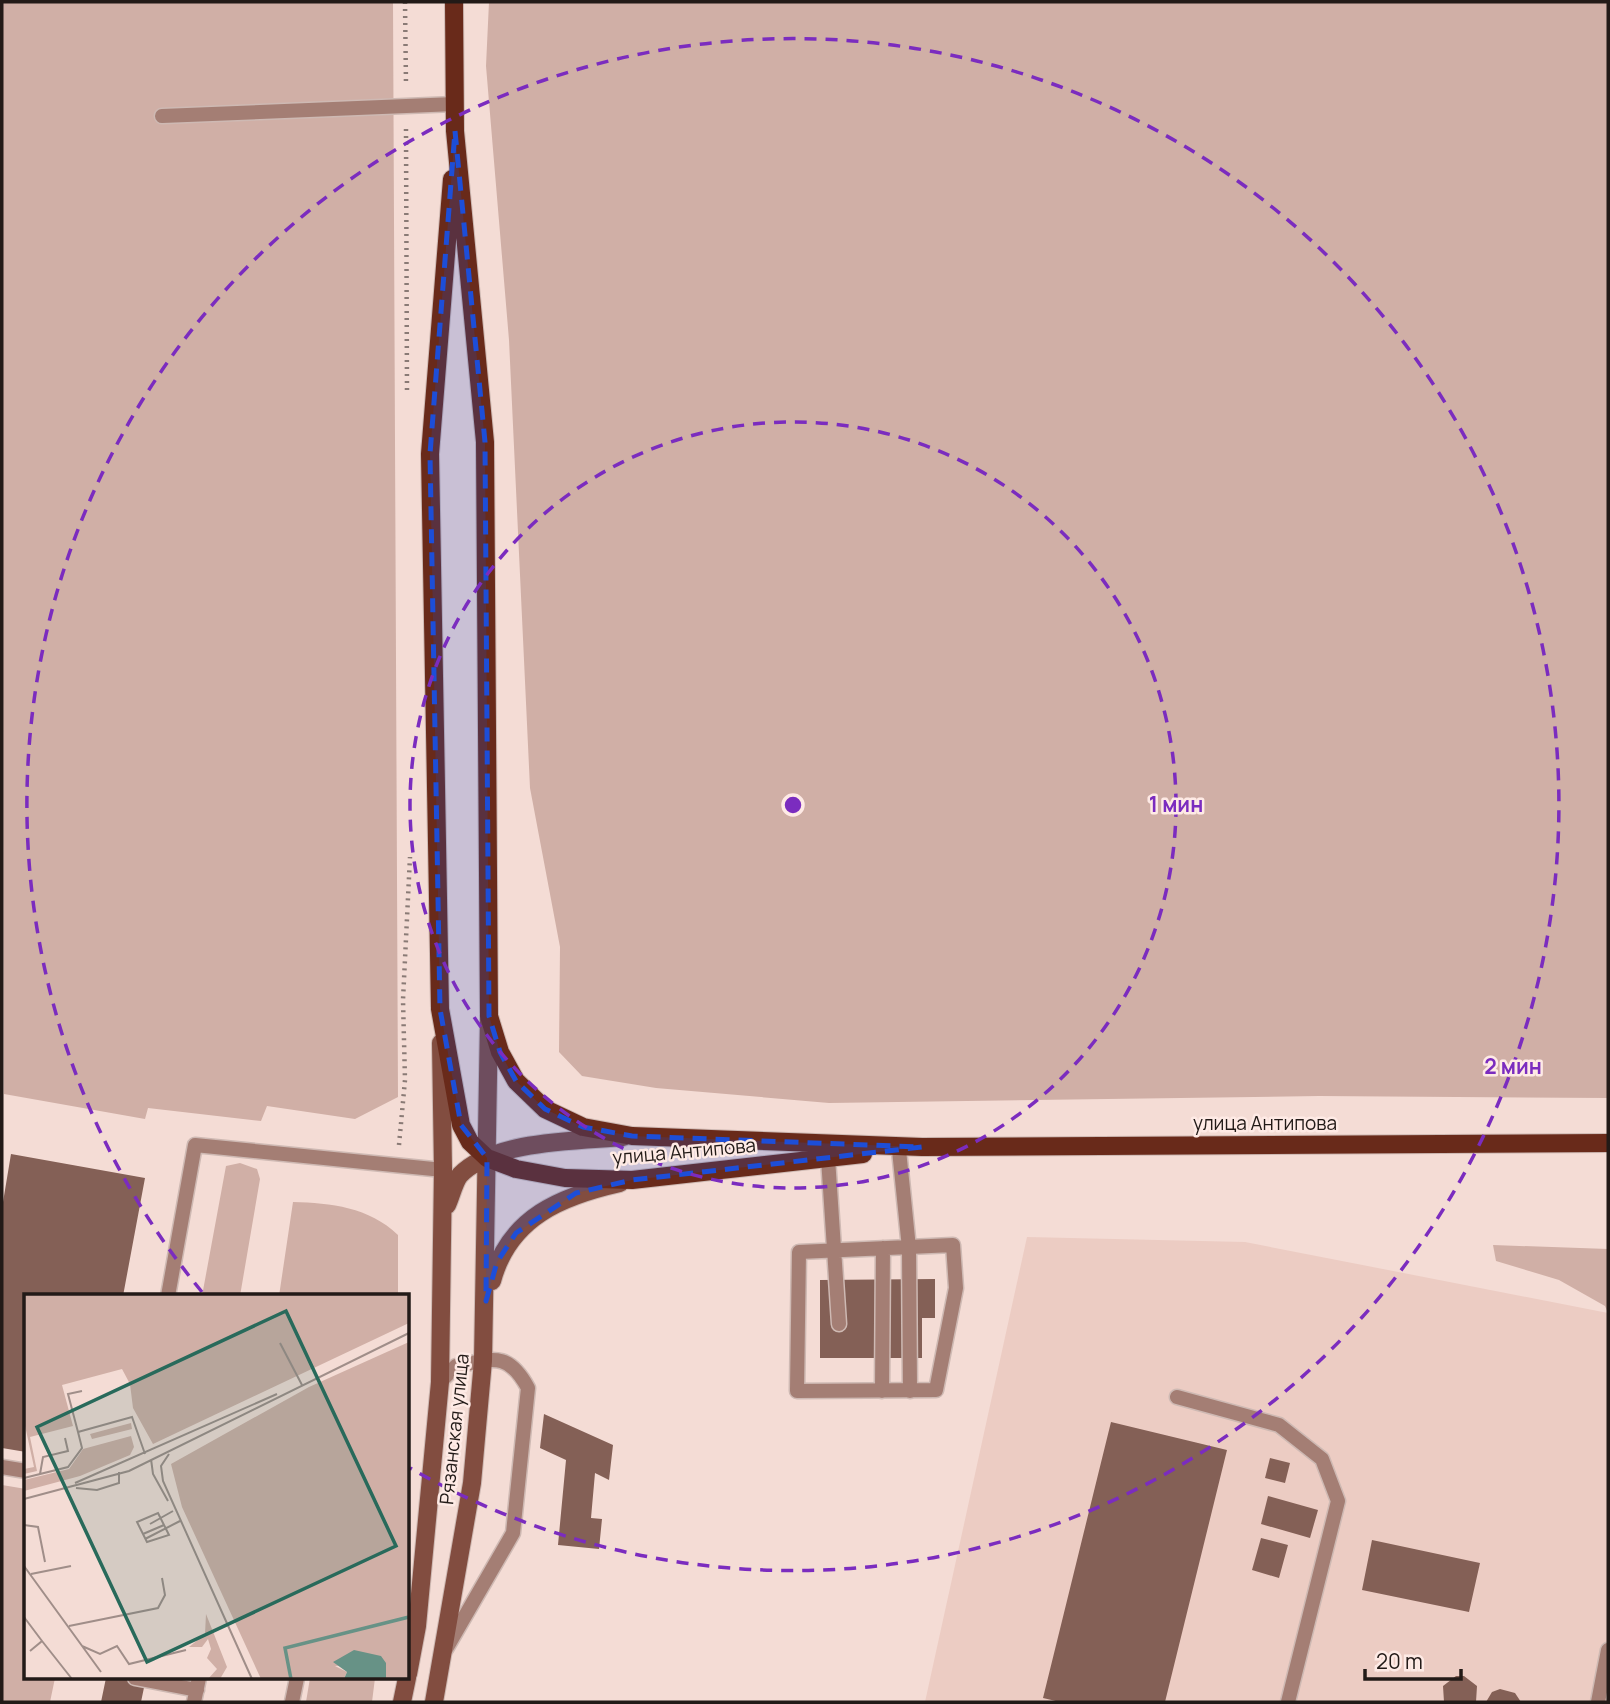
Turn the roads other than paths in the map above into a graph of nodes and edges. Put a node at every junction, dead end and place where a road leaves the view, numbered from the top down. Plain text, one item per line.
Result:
1 (454, 2) edge
2 (455, 104) junction
3 (162, 116) dead end
4 (455, 131) junction
5 (440, 1009) junction
6 (489, 1016) junction
7 (632, 1136) junction
8 (1608, 1143) edge
9 (922, 1147) junction
10 (899, 1150) junction
11 (487, 1158) junction
12 (828, 1158) junction
13 (443, 1170) junction
14 (632, 1180) junction
15 (443, 1215) junction
16 (883, 1248) junction
17 (909, 1248) junction
18 (836, 1250) junction
19 (168, 1294) edge
20 (486, 1301) junction
21 (839, 1324) dead end
22 (483, 1361) junction
23 (440, 1382) junction
24 (882, 1391) junction
25 (910, 1391) junction
26 (1177, 1397) dead end
27 (2, 1467) edge
28 (24, 1471) edge
29 (445, 1650) junction
30 (1608, 1650) edge
31 (410, 1661) edge
32 (145, 1680) edge
33 (297, 1680) edge
34 (406, 1680) edge
35 (196, 1690) edge
36 (292, 1702) edge
37 (402, 1702) edge
38 (433, 1702) edge
39 (1288, 1702) edge
40 (1598, 1702) edge

1 - 2 main road
2 - 3 lane
2 - 4 main road
4 - 5 main road
4 - 6 main road, улица Антипова
5 - 11 main road
5 - 13 main road, Рязанская улица
6 - 7 main road, улица Антипова
6 - 11 main road, Рязанская улица
7 - 9 main road, улица Антипова
7 - 11 main road
8 - 9 main road, улица Антипова
9 - 10 main road, улица Антипова
10 - 12 main road, улица Антипова
10 - 17 lane
11 - 14 main road, улица Антипова
11 - 15 main road
11 - 20 main road, Рязанская улица
12 - 14 main road, улица Антипова
12 - 18 lane
13 - 15 main road, Рязанская улица
13 - 19 lane
14 - 20 main road
15 - 23 main road, Рязанская улица
16 - 17 lane
16 - 18 lane
16 - 24 lane
17 - 25 lane
17 - 25 lane
18 - 21 lane
18 - 24 lane
20 - 22 main road, Рязанская улица
22 - 23 lane
22 - 29 main road, Рязанская улица
22 - 29 lane
23 - 31 main road, Рязанская улица
24 - 25 lane
26 - 39 lane
27 - 28 lane
29 - 38 main road, Рязанская улица
30 - 40 lane
32 - 35 lane
33 - 36 lane
34 - 37 main road, Рязанская улица

